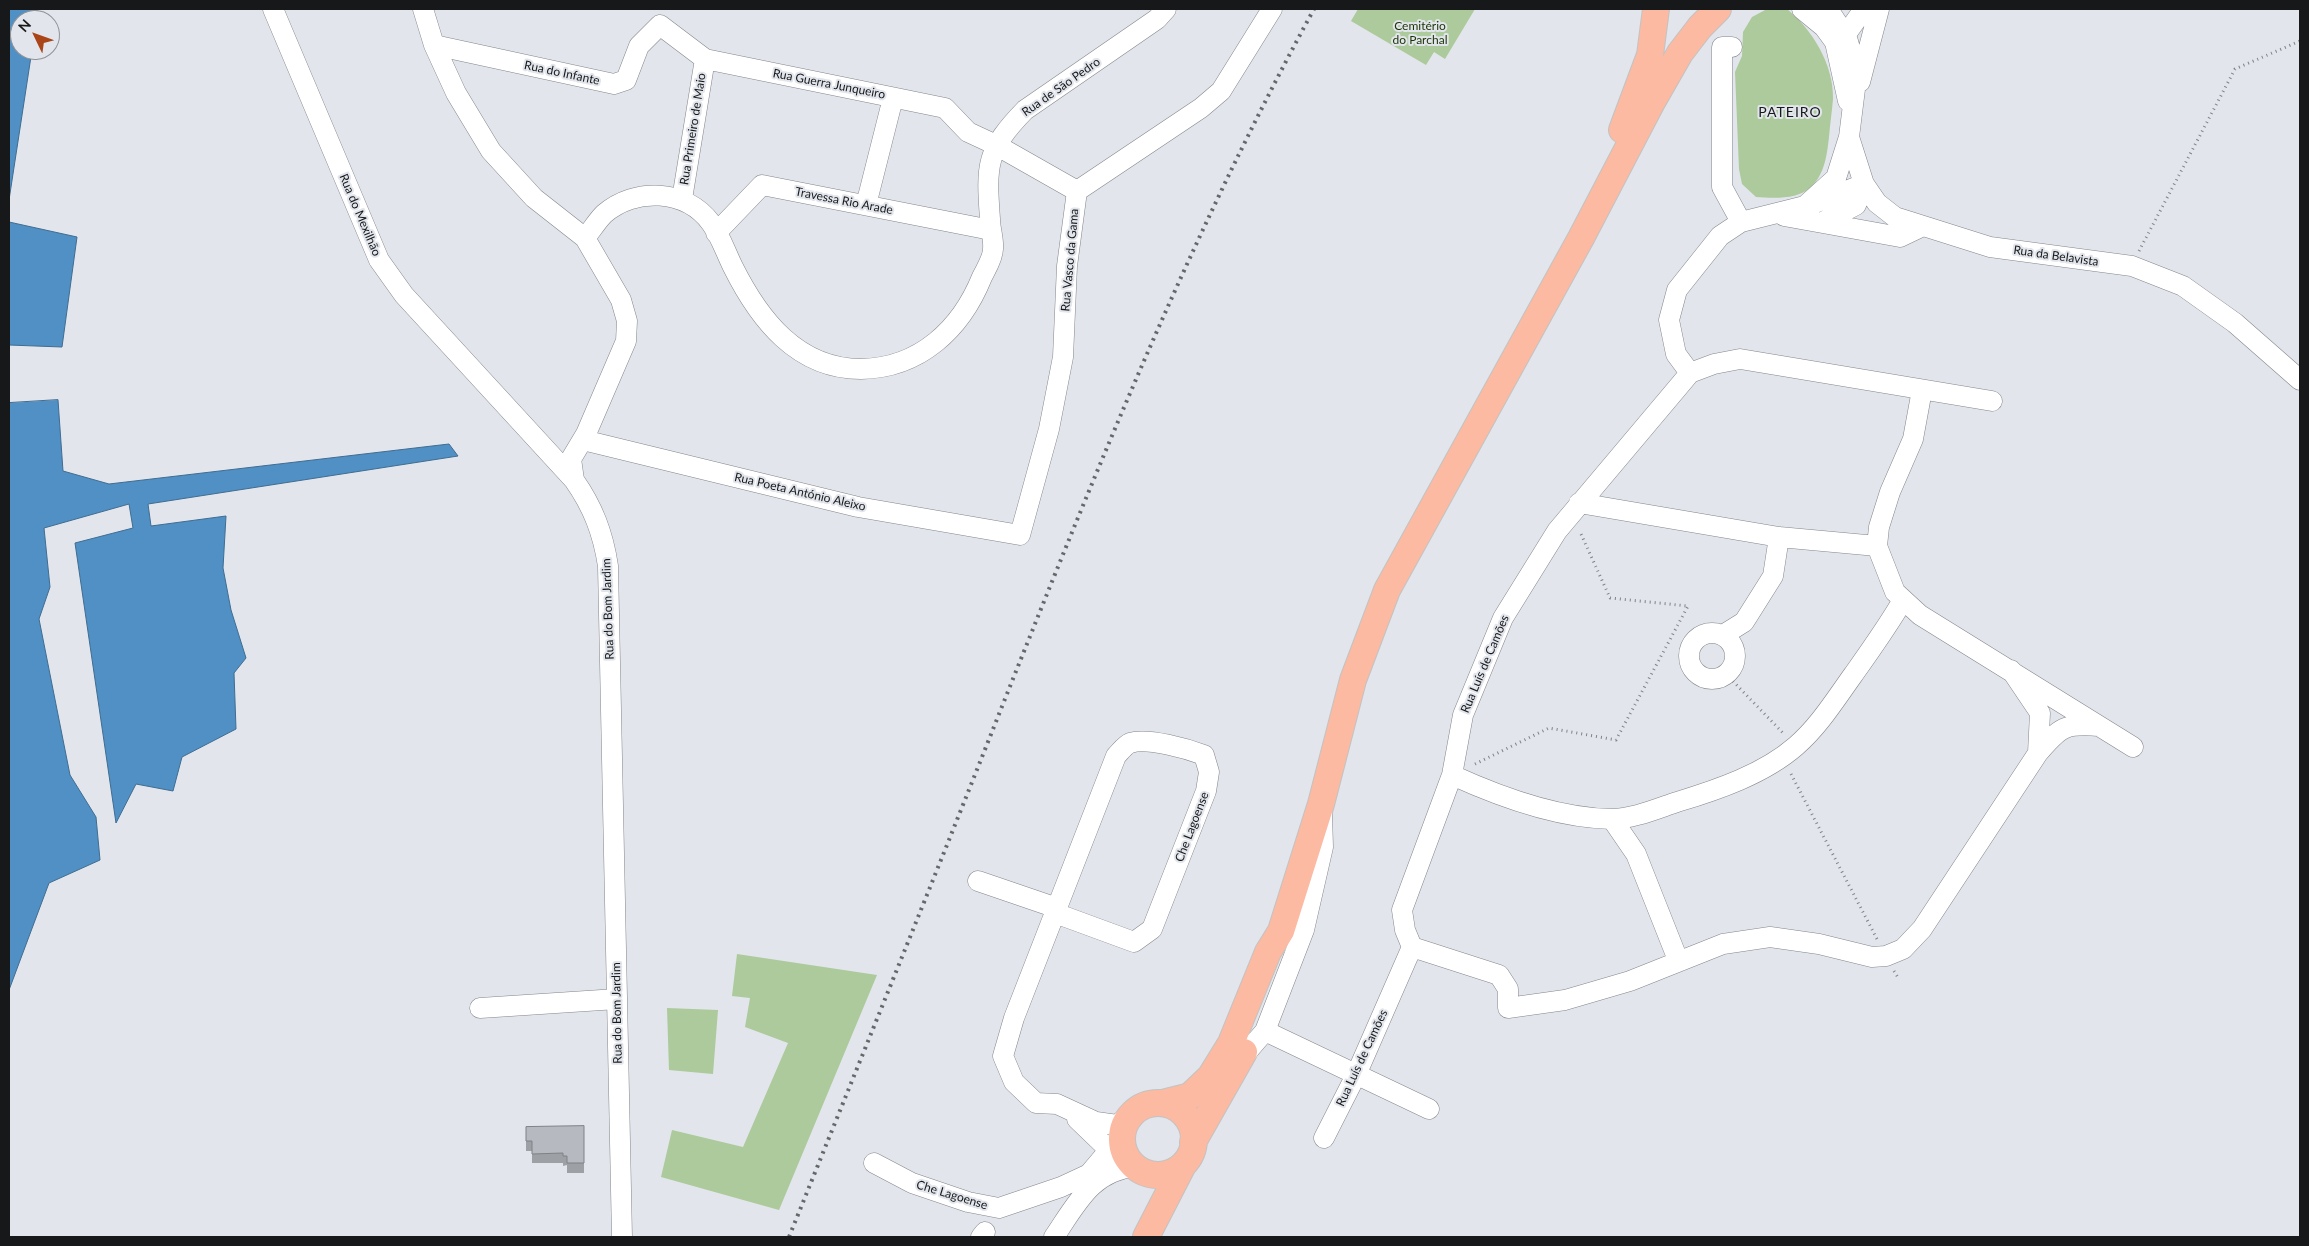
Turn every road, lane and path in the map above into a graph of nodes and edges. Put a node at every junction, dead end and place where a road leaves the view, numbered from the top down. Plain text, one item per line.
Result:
1 (273, 9) edge
2 (423, 9) edge
3 (1166, 9) edge
4 (1272, 9) edge
5 (1656, 9) edge
6 (1718, 9) edge
7 (1802, 9) edge
8 (1864, 9) edge
9 (1878, 9) edge
10 (661, 17) edge
11 (1833, 23) edge
12 (2300, 41) edge
13 (434, 46) junction
14 (1732, 47) dead end
15 (705, 59) junction
16 (893, 98) junction
17 (1850, 116) junction
18 (1849, 137) junction
19 (996, 145) junction
20 (1864, 184) junction
21 (1077, 191) junction
22 (682, 199) junction
23 (866, 205) junction
24 (1805, 206) junction
25 (604, 214) junction
26 (1772, 214) junction
27 (561, 219) junction
28 (1741, 222) junction
29 (1823, 222) junction
30 (1923, 226) junction
31 (991, 230) junction
32 (716, 233) junction
33 (585, 238) junction
34 (1581, 238) junction
35 (2132, 266) junction
36 (1690, 373) junction
37 (2300, 380) edge
38 (1922, 390) junction
39 (1992, 400) dead end
40 (583, 440) junction
41 (574, 480) junction
42 (1579, 503) junction
43 (1581, 534) dead end
44 (1020, 535) joint
45 (1780, 537) junction
46 (1877, 546) junction
47 (1903, 600) junction
48 (1723, 636) junction
49 (2011, 670) junction
50 (1726, 674) junction
51 (2100, 726) junction
52 (1795, 746) junction
53 (2133, 747) dead end
54 (2038, 753) junction
55 (1452, 775) junction
56 (1321, 804) junction
57 (1612, 819) junction
58 (978, 881) dead end
59 (1056, 910) junction
60 (1412, 947) junction
61 (1886, 956) junction
62 (1678, 960) junction
63 (1899, 980) dead end
64 (617, 999) junction
65 (480, 1008) dead end
66 (1265, 1031) junction
67 (1241, 1059) junction
68 (1356, 1075) junction
69 (1036, 1103) junction
70 (1162, 1103) junction
71 (1429, 1109) dead end
72 (1121, 1132) junction
73 (1324, 1138) dead end
74 (1188, 1153) junction
75 (874, 1162) dead end
76 (1135, 1169) junction
77 (1098, 1179) junction
78 (1061, 1187) junction
79 (1070, 1214) junction
80 (622, 1237) edge
81 (1054, 1237) edge
82 (1139, 1237) edge
83 (1146, 1237) edge

1 - 41 street, Rua do Mexilhão
2 - 13 street
3 - 19 street, Rua de São Pedro
4 - 21 street, Rua Vasco da Gama
5 - 34 main road
6 - 34 main road
7 - 11 street
8 - 11 street
9 - 17 street
10 - 13 street, Rua do Infante
10 - 15 street, Rua Guerra Junqueiro
11 - 17 street
12 - 35 path
13 - 27 street
14 - 28 street
15 - 16 street, Rua Guerra Junqueiro
15 - 22 street, Rua Primeiro de Maio
16 - 19 street, Rua Guerra Junqueiro
16 - 23 street
17 - 18 street, Rua da Belavista
18 - 20 street, Rua da Belavista
18 - 24 street
19 - 21 street, Rua Guerra Junqueiro
19 - 31 street, Rua de São Pedro
20 - 24 street
20 - 29 street
20 - 30 street, Rua da Belavista
21 - 44 street, Rua Vasco da Gama
22 - 25 street, Rua de São Pedro
22 - 32 street, Rua de São Pedro
23 - 31 street, Travessa Rio Arade
23 - 32 street, Travessa Rio Arade
24 - 26 street
25 - 27 street
25 - 33 street, Rua de São Pedro
26 - 28 street
26 - 29 street
27 - 33 street
28 - 36 street
29 - 30 street
30 - 35 street, Rua da Belavista
31 - 32 street, Rua de São Pedro
33 - 40 street
34 - 56 main road
35 - 37 street, Rua da Belavista
36 - 38 street
36 - 42 street, Rua Luís de Camões
38 - 39 street
38 - 46 street
40 - 41 street
40 - 44 street, Rua Poeta António Aleixo
41 - 64 street, Rua do Bom Jardim
42 - 45 street
42 - 55 street, Rua Luís de Camões
43 - 55 path
45 - 46 street
45 - 48 street
46 - 47 street
47 - 49 street
47 - 52 street
48 - 50 street
48 - 50 street
49 - 51 street
49 - 54 street
50 - 52 path
51 - 53 street
51 - 54 street
52 - 57 street
52 - 61 path
54 - 61 street
55 - 57 street
55 - 60 street, Rua Luís de Camões
56 - 66 street
56 - 67 main road
56 - 70 main road
57 - 62 street
58 - 59 street, Che Lagoense
59 - 59 street, Che Lagoense
59 - 69 street, Che Lagoense
60 - 62 street
60 - 68 street, Rua Luís de Camões
61 - 62 street
61 - 63 path
64 - 65 street
64 - 80 street, Rua do Bom Jardim
66 - 67 street
66 - 68 street
67 - 74 main road
68 - 71 street
68 - 73 street, Rua Luís de Camões
69 - 72 street
69 - 72 street
70 - 72 main road
70 - 74 main road
72 - 76 main road
72 - 78 street
74 - 76 main road
74 - 83 main road
75 - 78 street, Che Lagoense
76 - 77 street
76 - 82 main road
77 - 78 street
77 - 79 street
78 - 79 street
79 - 81 street

